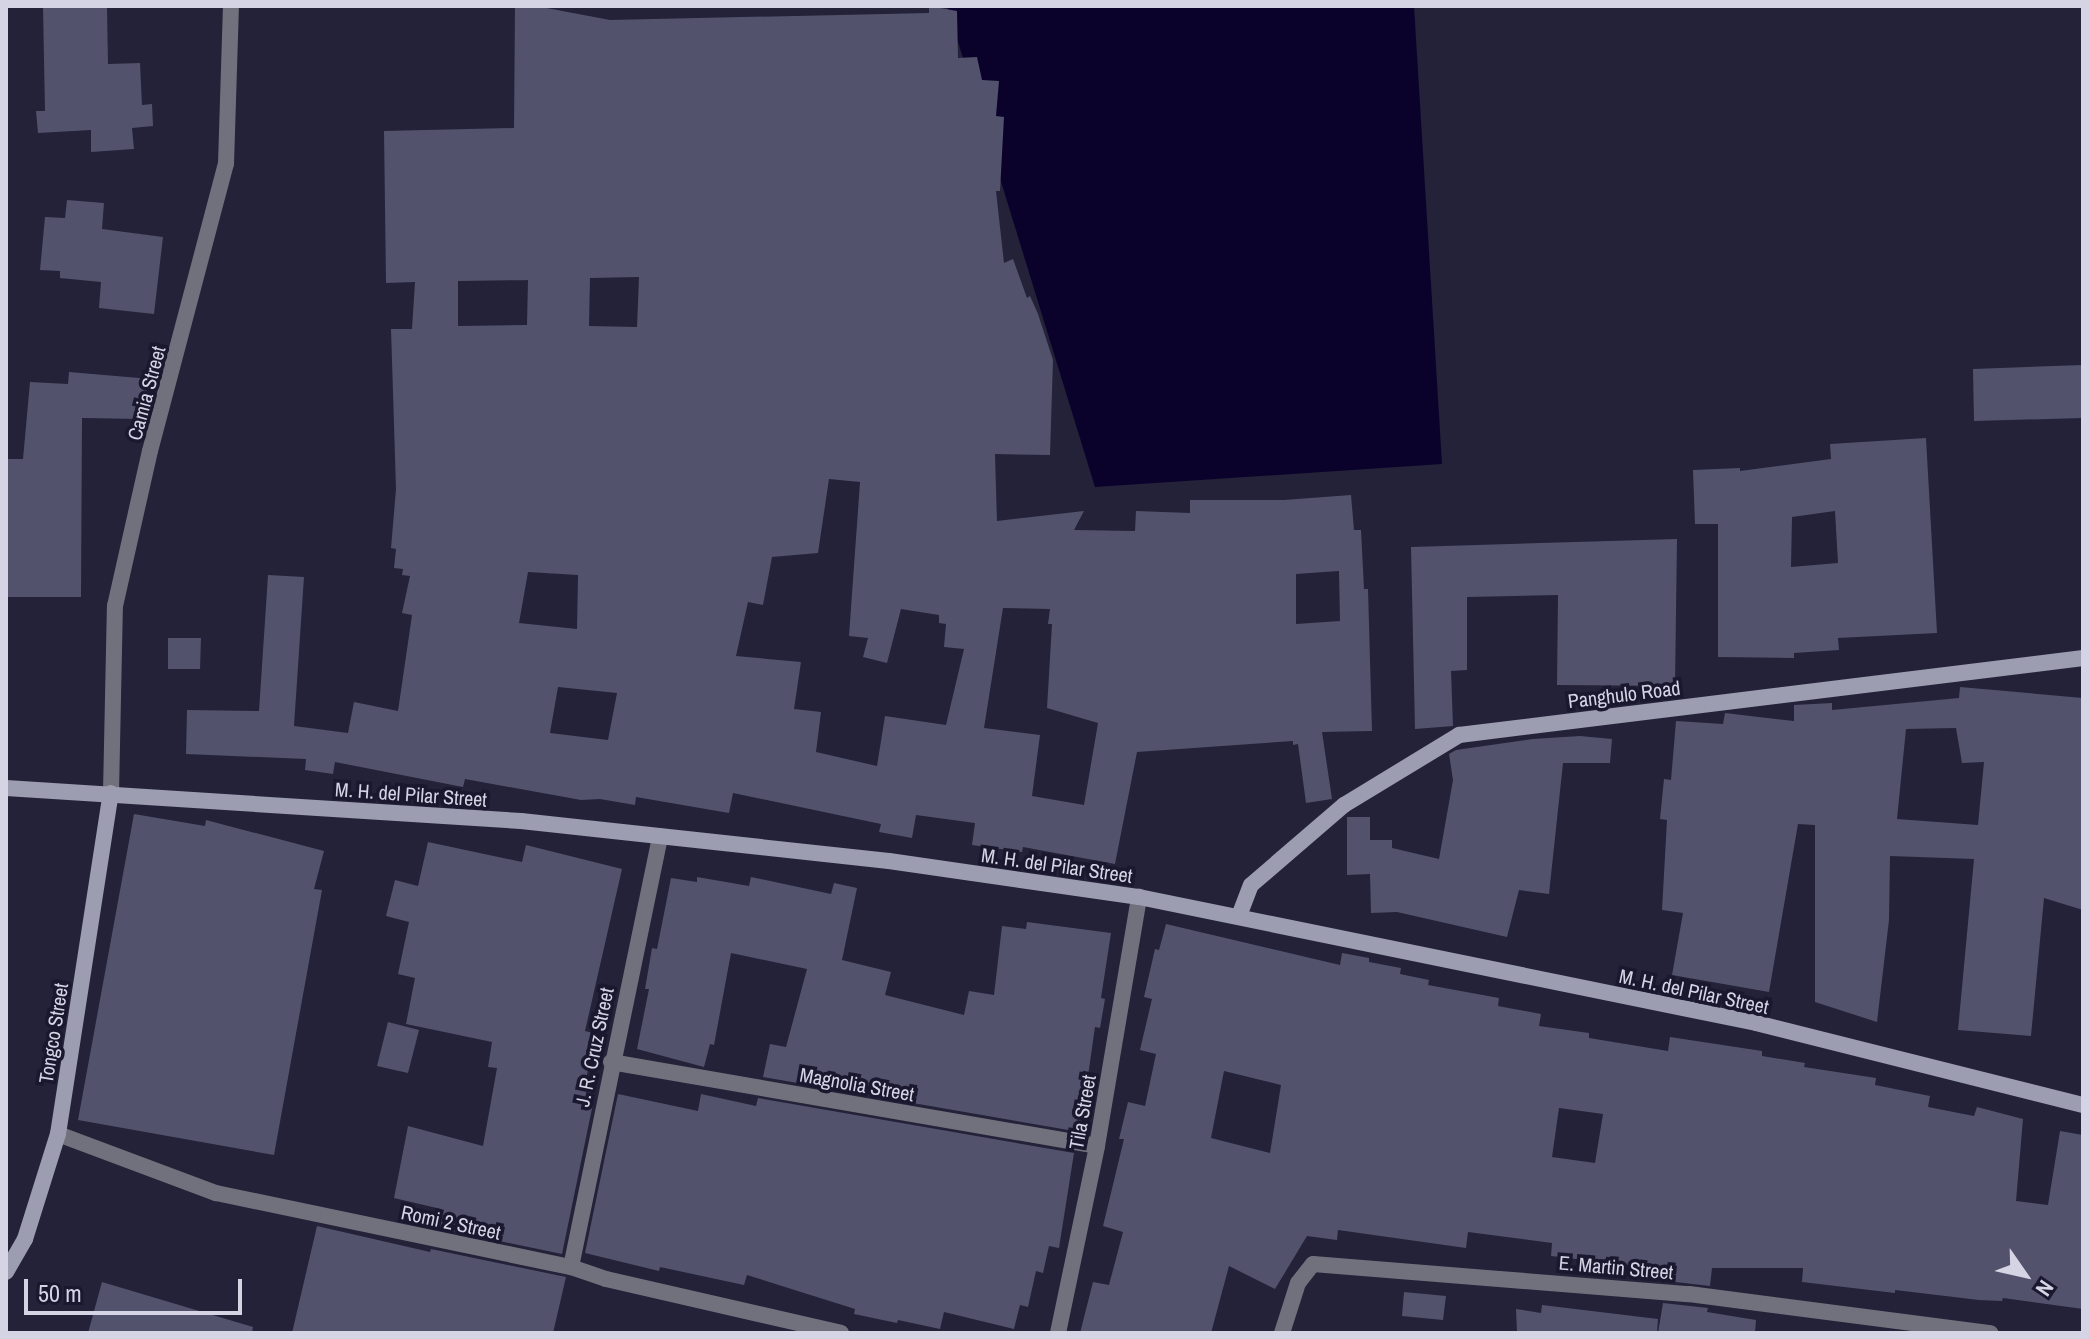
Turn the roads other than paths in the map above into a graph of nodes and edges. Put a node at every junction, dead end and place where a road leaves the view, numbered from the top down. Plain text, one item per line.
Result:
1 (231, 6) edge
2 (2083, 658) edge
3 (6, 788) edge
4 (111, 793) junction
5 (660, 836) junction
6 (1139, 897) junction
7 (1239, 916) junction
8 (611, 1062) junction
9 (2083, 1105) edge
10 (58, 1134) junction
11 (1097, 1146) junction
12 (571, 1267) junction
13 (6, 1272) edge
14 (841, 1333) edge
15 (1058, 1333) edge
16 (1282, 1333) edge
17 (1990, 1333) edge

1 - 4 street, Camia Street
2 - 7 main road, Panghulo Road
3 - 4 main road, M. H. del Pilar Street
4 - 5 main road, M. H. del Pilar Street
4 - 10 main road, Tongco Street
5 - 6 main road, M. H. del Pilar Street
5 - 8 street, J. R. Cruz Street
6 - 7 main road, M. H. del Pilar Street
6 - 11 street, Tila Street
7 - 9 main road, M. H. del Pilar Street
8 - 11 street, Magnolia Street
8 - 12 street, J. R. Cruz Street
10 - 12 street, Romi 2 Street
10 - 13 main road, Tongco Street
11 - 15 street, Tila Street
12 - 14 street, Romi 2 Street
16 - 17 street, E. Martin Street

